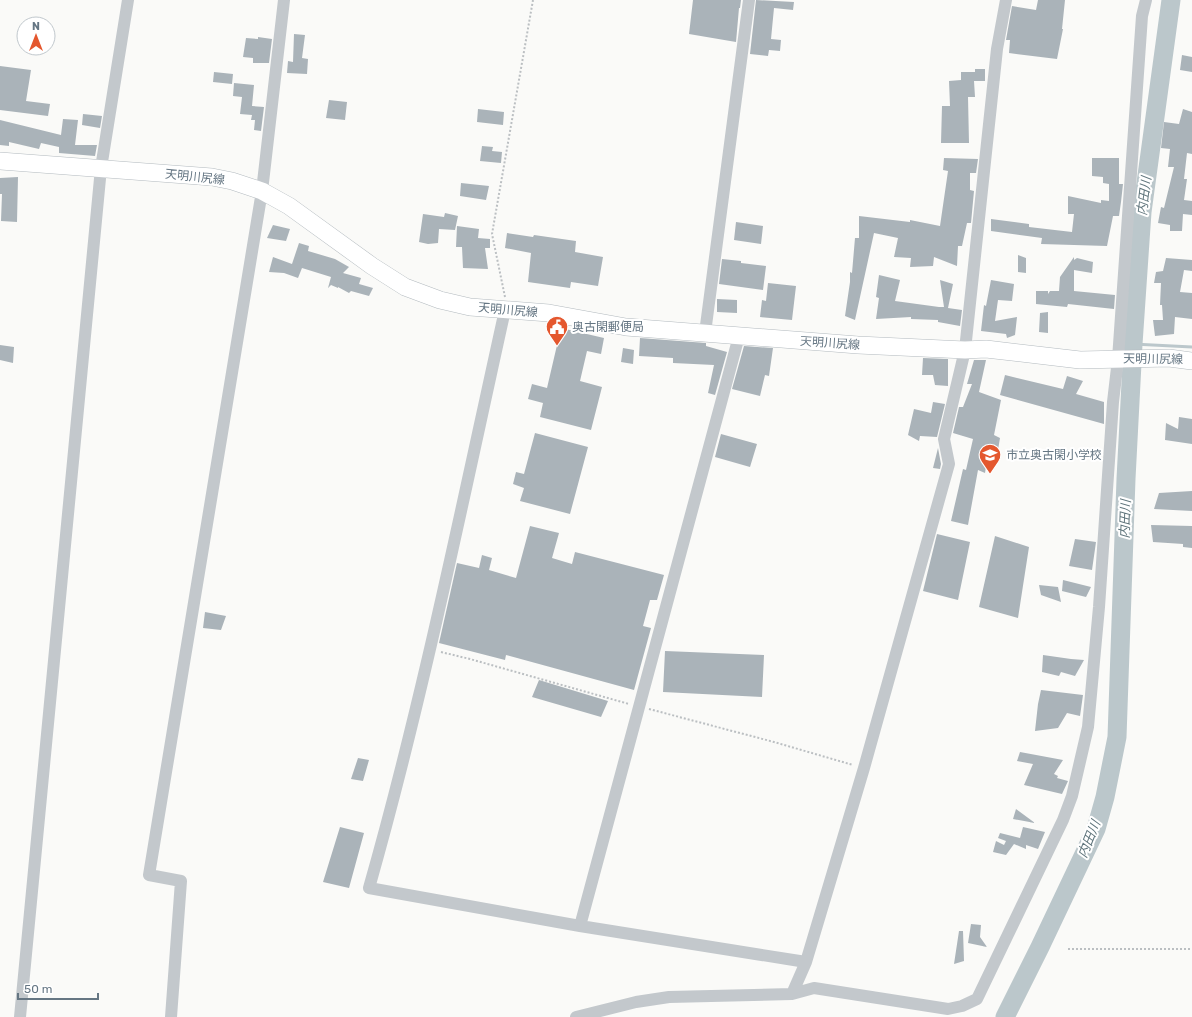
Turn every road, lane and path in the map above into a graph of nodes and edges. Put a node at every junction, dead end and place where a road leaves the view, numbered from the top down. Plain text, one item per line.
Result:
1 (128, 0) edge
2 (284, 0) edge
3 (533, 0) edge
4 (749, 0) edge
5 (1006, 0) edge
6 (1146, 0) edge
7 (0, 161) edge
8 (101, 168) junction
9 (262, 190) junction
10 (505, 310) junction
11 (704, 333) junction
12 (739, 336) junction
13 (965, 350) junction
14 (1120, 359) junction
15 (1192, 361) edge
16 (430, 649) junction
17 (639, 706) junction
18 (864, 768) junction
19 (580, 926) junction
20 (1068, 949) dead end
21 (1192, 949) edge
22 (806, 962) junction
23 (792, 994) junction
24 (961, 1013) edge
25 (20, 1017) edge
26 (171, 1017) edge
27 (576, 1017) edge

1 - 8 street
2 - 9 street
3 - 10 path
4 - 11 street
5 - 13 street
6 - 14 street
7 - 8 main road, 天明川尻線
8 - 9 main road, 天明川尻線
8 - 25 street
9 - 10 main road, 天明川尻線
9 - 26 street
10 - 11 main road, 天明川尻線
10 - 16 street
11 - 12 main road, 天明川尻線
12 - 13 main road, 天明川尻線
12 - 17 street
13 - 14 main road, 天明川尻線
13 - 18 street
14 - 15 main road, 天明川尻線
14 - 24 street
16 - 17 path
16 - 19 street
17 - 18 path
17 - 19 street
18 - 22 street
19 - 22 street
20 - 21 path
22 - 23 street
23 - 24 street
23 - 27 street

